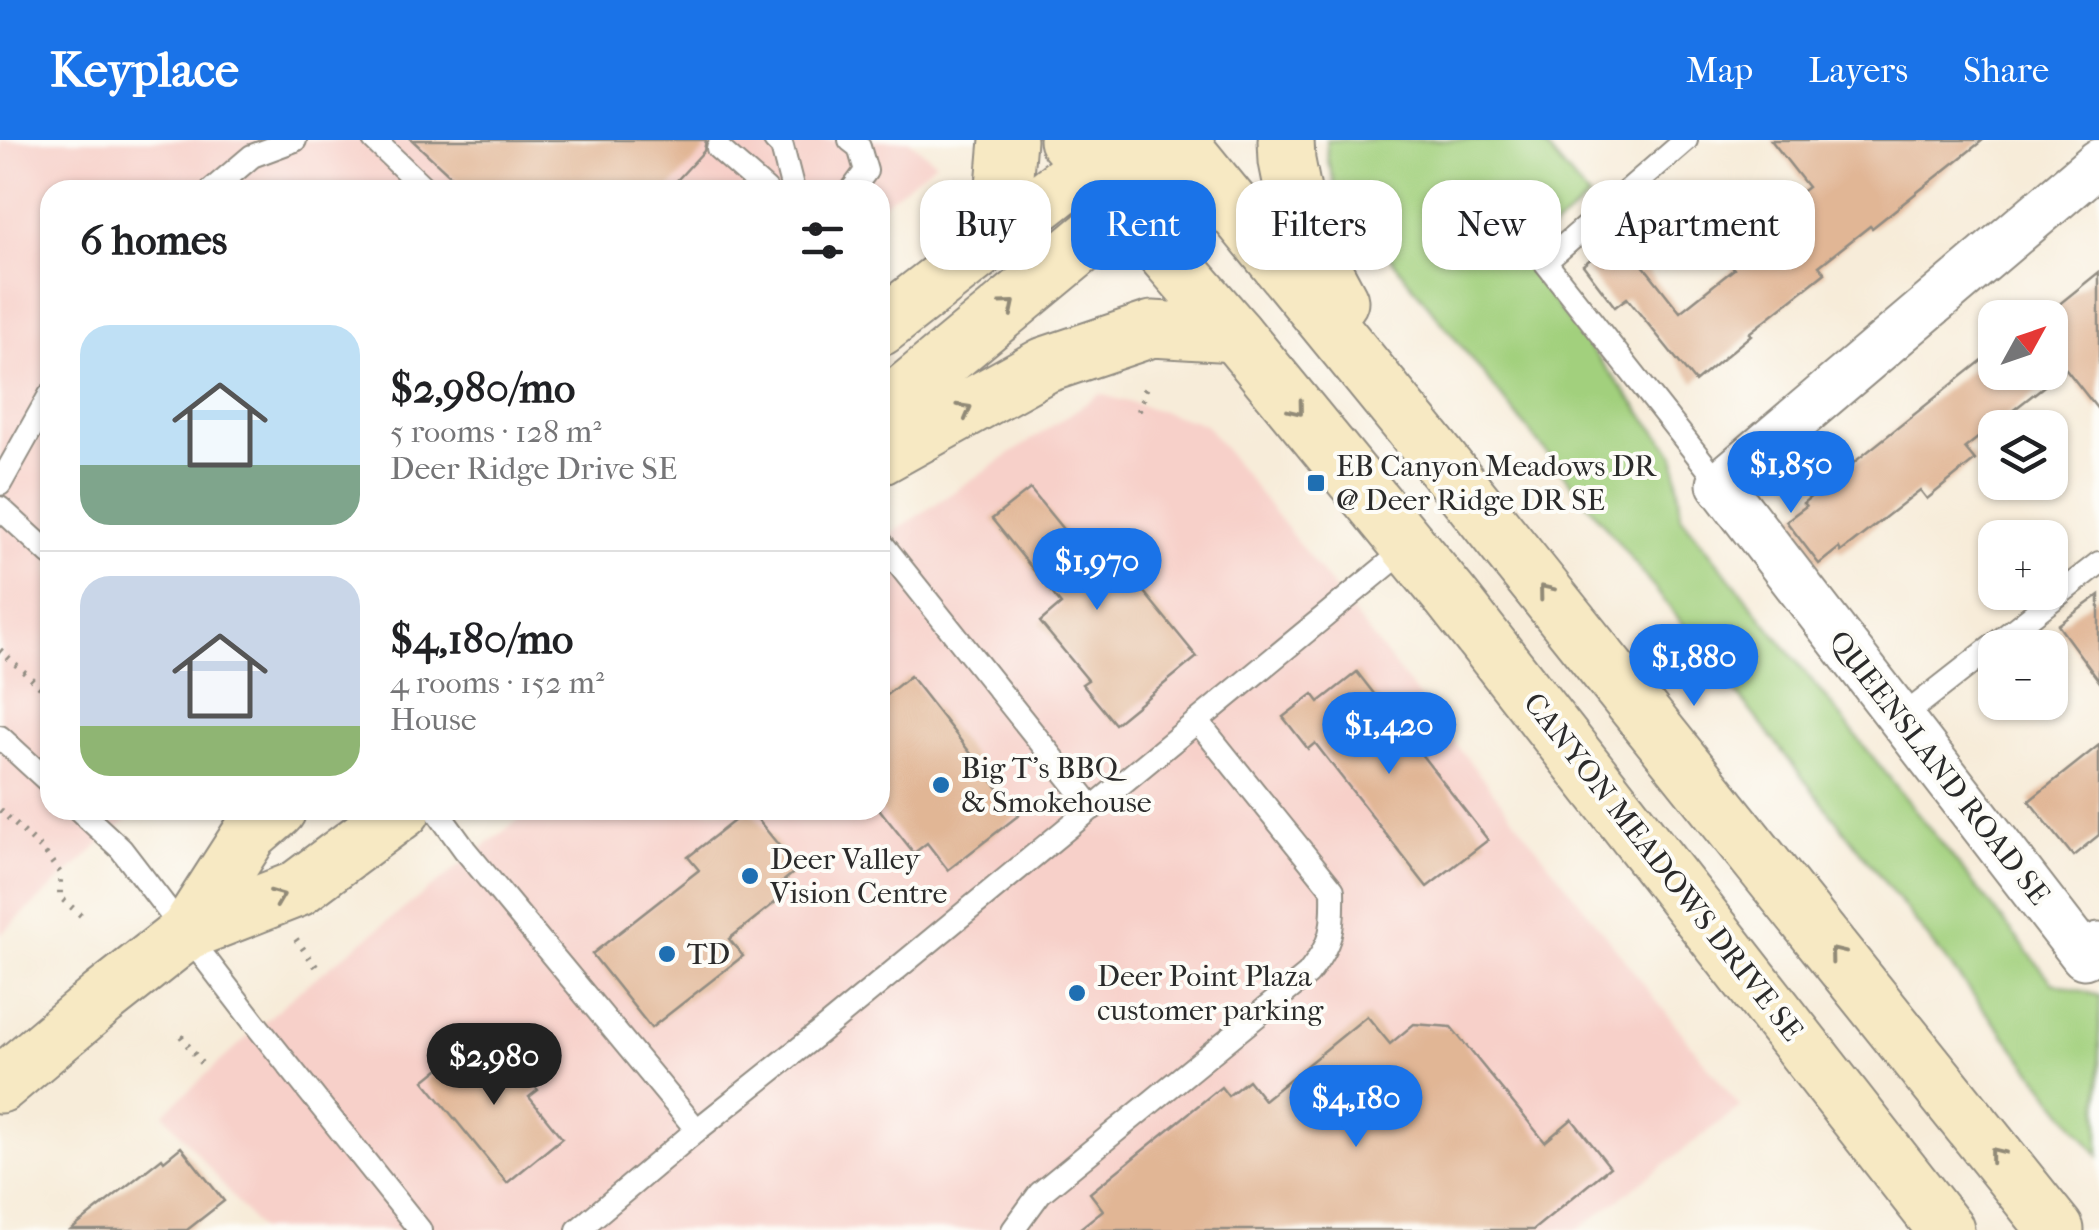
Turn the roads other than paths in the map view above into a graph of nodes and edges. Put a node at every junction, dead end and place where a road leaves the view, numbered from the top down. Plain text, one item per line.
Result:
1 (295, 140) edge
2 (374, 140) edge
3 (774, 140) edge
4 (850, 140) edge
5 (1008, 140) edge
6 (1175, 140) edge
7 (1286, 140) edge
8 (1686, 140) edge
9 (718, 148) dead end
10 (1078, 152) edge
11 (2099, 162) edge
12 (224, 180) edge
13 (416, 180) edge
14 (755, 180) edge
15 (790, 180) edge
16 (859, 180) edge
17 (1005, 180) edge
18 (1051, 180) edge
19 (1102, 180) edge
20 (1147, 180) edge
21 (1071, 254) edge
22 (954, 270) edge
23 (1180, 270) edge
24 (890, 320) edge
25 (1235, 334) junction
26 (890, 405) edge
27 (40, 413) edge
28 (1424, 441) junction
29 (890, 451) edge
30 (0, 484) edge
31 (1720, 484) junction
32 (0, 508) edge
33 (40, 545) edge
34 (1410, 546) junction
35 (890, 554) edge
36 (2099, 563) edge
37 (1901, 718) junction
38 (1198, 722) junction
39 (0, 737) edge
40 (40, 774) edge
41 (1092, 808) junction
42 (90, 820) edge
43 (266, 820) edge
44 (390, 820) edge
45 (443, 820) edge
46 (187, 932) junction
47 (2094, 959) edge
48 (0, 1085) edge
49 (697, 1130) junction
50 (420, 1230) edge
51 (578, 1230) edge
52 (1013, 1230) edge
53 (1946, 1230) edge
54 (2056, 1230) edge

1 - 12 lane
2 - 13 lane
3 - 15 lane
4 - 16 lane
5 - 17 street
6 - 10 street
6 - 20 street
6 - 28 street
7 - 28 street
8 - 31 lane
9 - 14 lane
10 - 18 street
10 - 19 street, CANYON MEADOWS DRIVE SE
11 - 31 street
26 -> 21 street
22 - 24 street
23 - 25 street, CANYON MEADOWS DRIVE SE
29 -> 25 street
25 -> 34 street, CANYON MEADOWS DRIVE SE
27 - 30 lane
54 -> 28 street
31 - 37 street, QUEENSLAND ROAD SE
32 - 33 lane
34 - 38 lane
34 - 53 street, CANYON MEADOWS DRIVE SE
35 - 41 lane
36 - 37 lane
37 - 47 street, QUEENSLAND ROAD SE
38 - 41 lane
38 - 52 lane
39 - 40 lane
41 - 49 lane
42 - 46 lane
43 - 46 street
46 -> 44 street
45 - 49 lane
46 - 48 street
46 - 50 lane
49 - 51 lane

